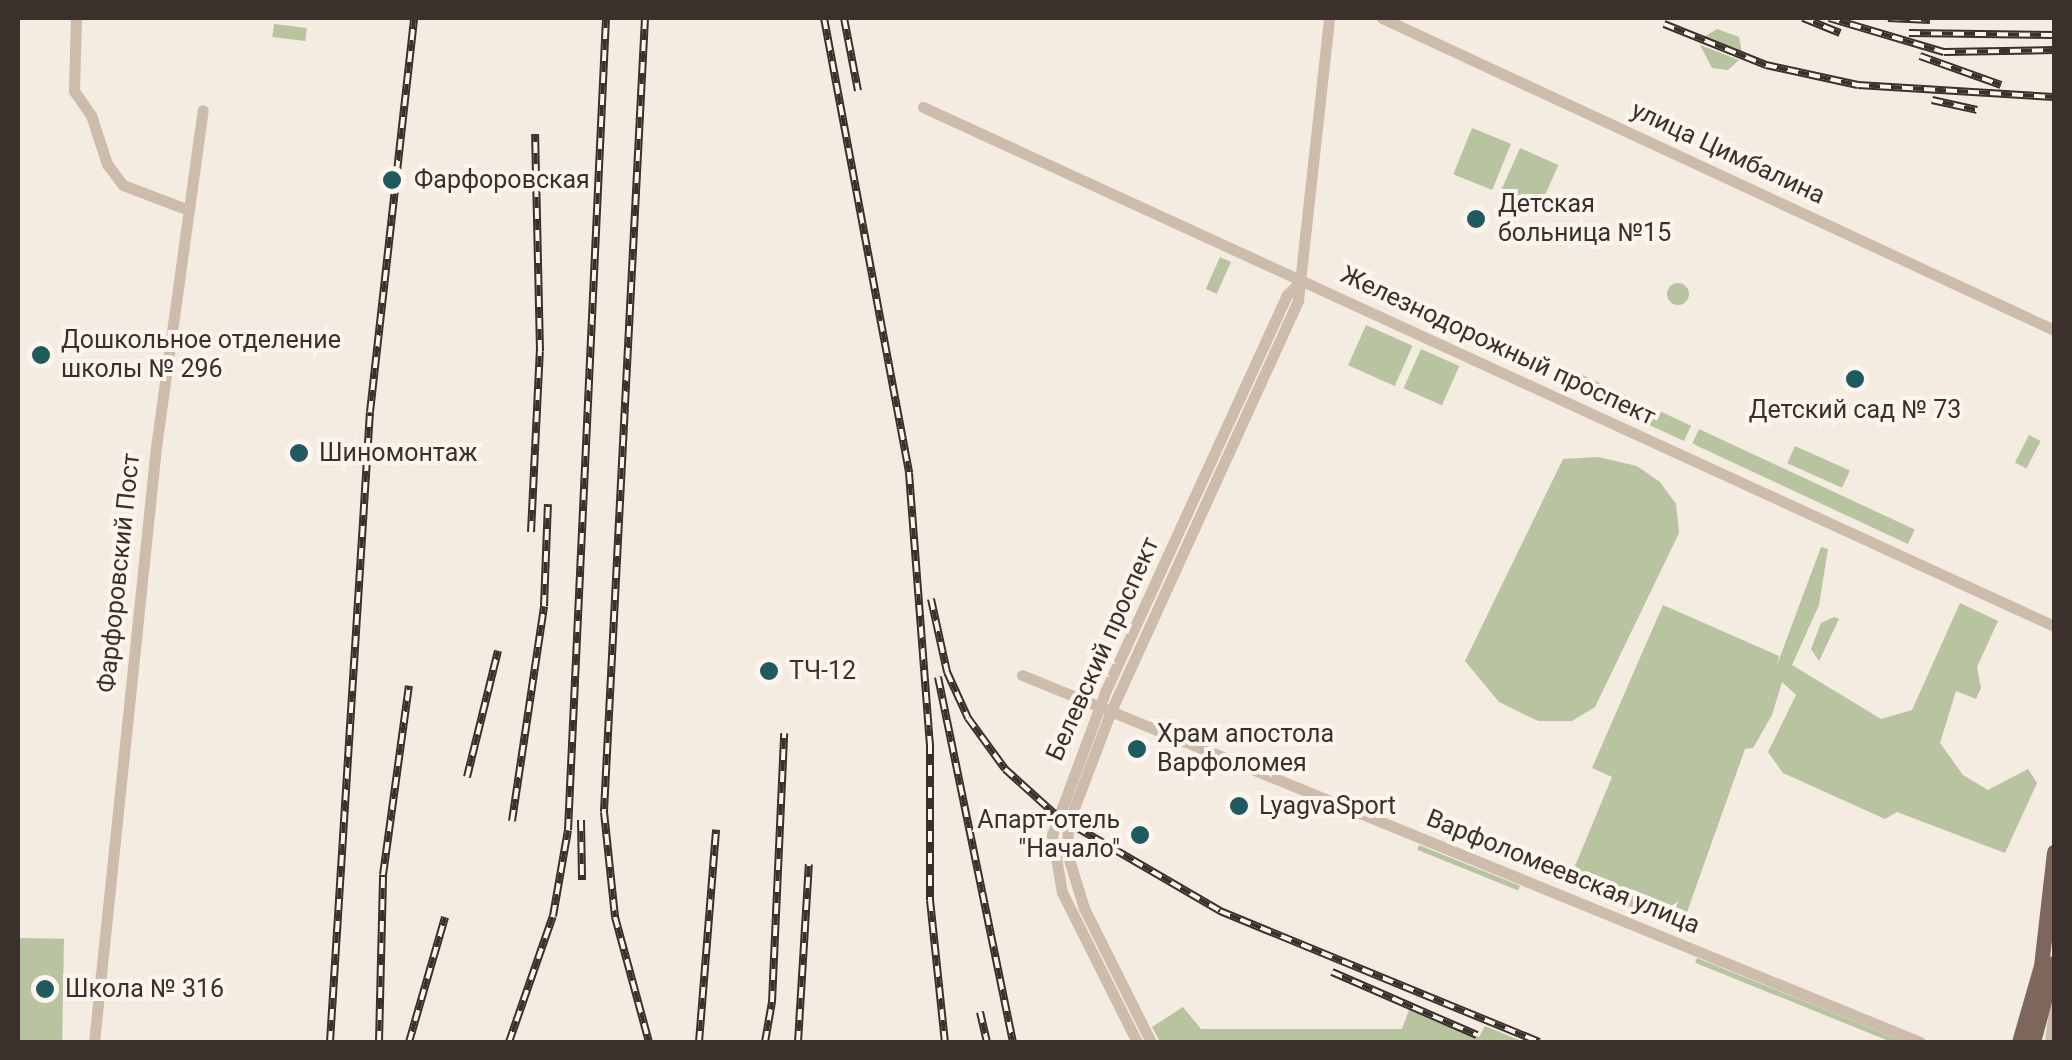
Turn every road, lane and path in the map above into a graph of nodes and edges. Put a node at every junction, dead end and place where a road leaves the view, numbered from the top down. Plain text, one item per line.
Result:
1 (76, 18) edge
2 (1329, 18) edge
3 (1382, 18) edge
4 (923, 107) dead end
5 (202, 110) dead end
6 (186, 209) junction
7 (1301, 281) junction
8 (2054, 330) edge
9 (2054, 626) edge
10 (1022, 674) dead end
11 (1105, 709) junction
12 (2054, 852) edge
13 (2054, 966) edge
14 (2054, 986) edge
15 (2054, 1008) edge
16 (94, 1042) edge
17 (1138, 1042) edge
18 (1151, 1042) edge
19 (1920, 1042) edge
20 (2019, 1042) edge
21 (2033, 1042) edge
22 (2050, 1042) edge

1 - 6 street
2 - 7 street, Белевский проспект
3 - 8 street, улица Цимбалина
4 - 7 street, Железнодорожный проспект
5 - 6 street, Фарфоровский Пост
6 - 16 street, Фарфоровский Пост
7 - 9 street, Железнодорожный проспект
7 - 11 street, Белевский проспект
10 - 11 street, Варфоломеевская улица
11 - 17 street, Белевский проспект
11 - 18 street, Белевский проспект
11 - 19 street, Варфоломеевская улица
12 - 20 main road
13 - 14 street
13 - 21 main road
15 - 22 street

